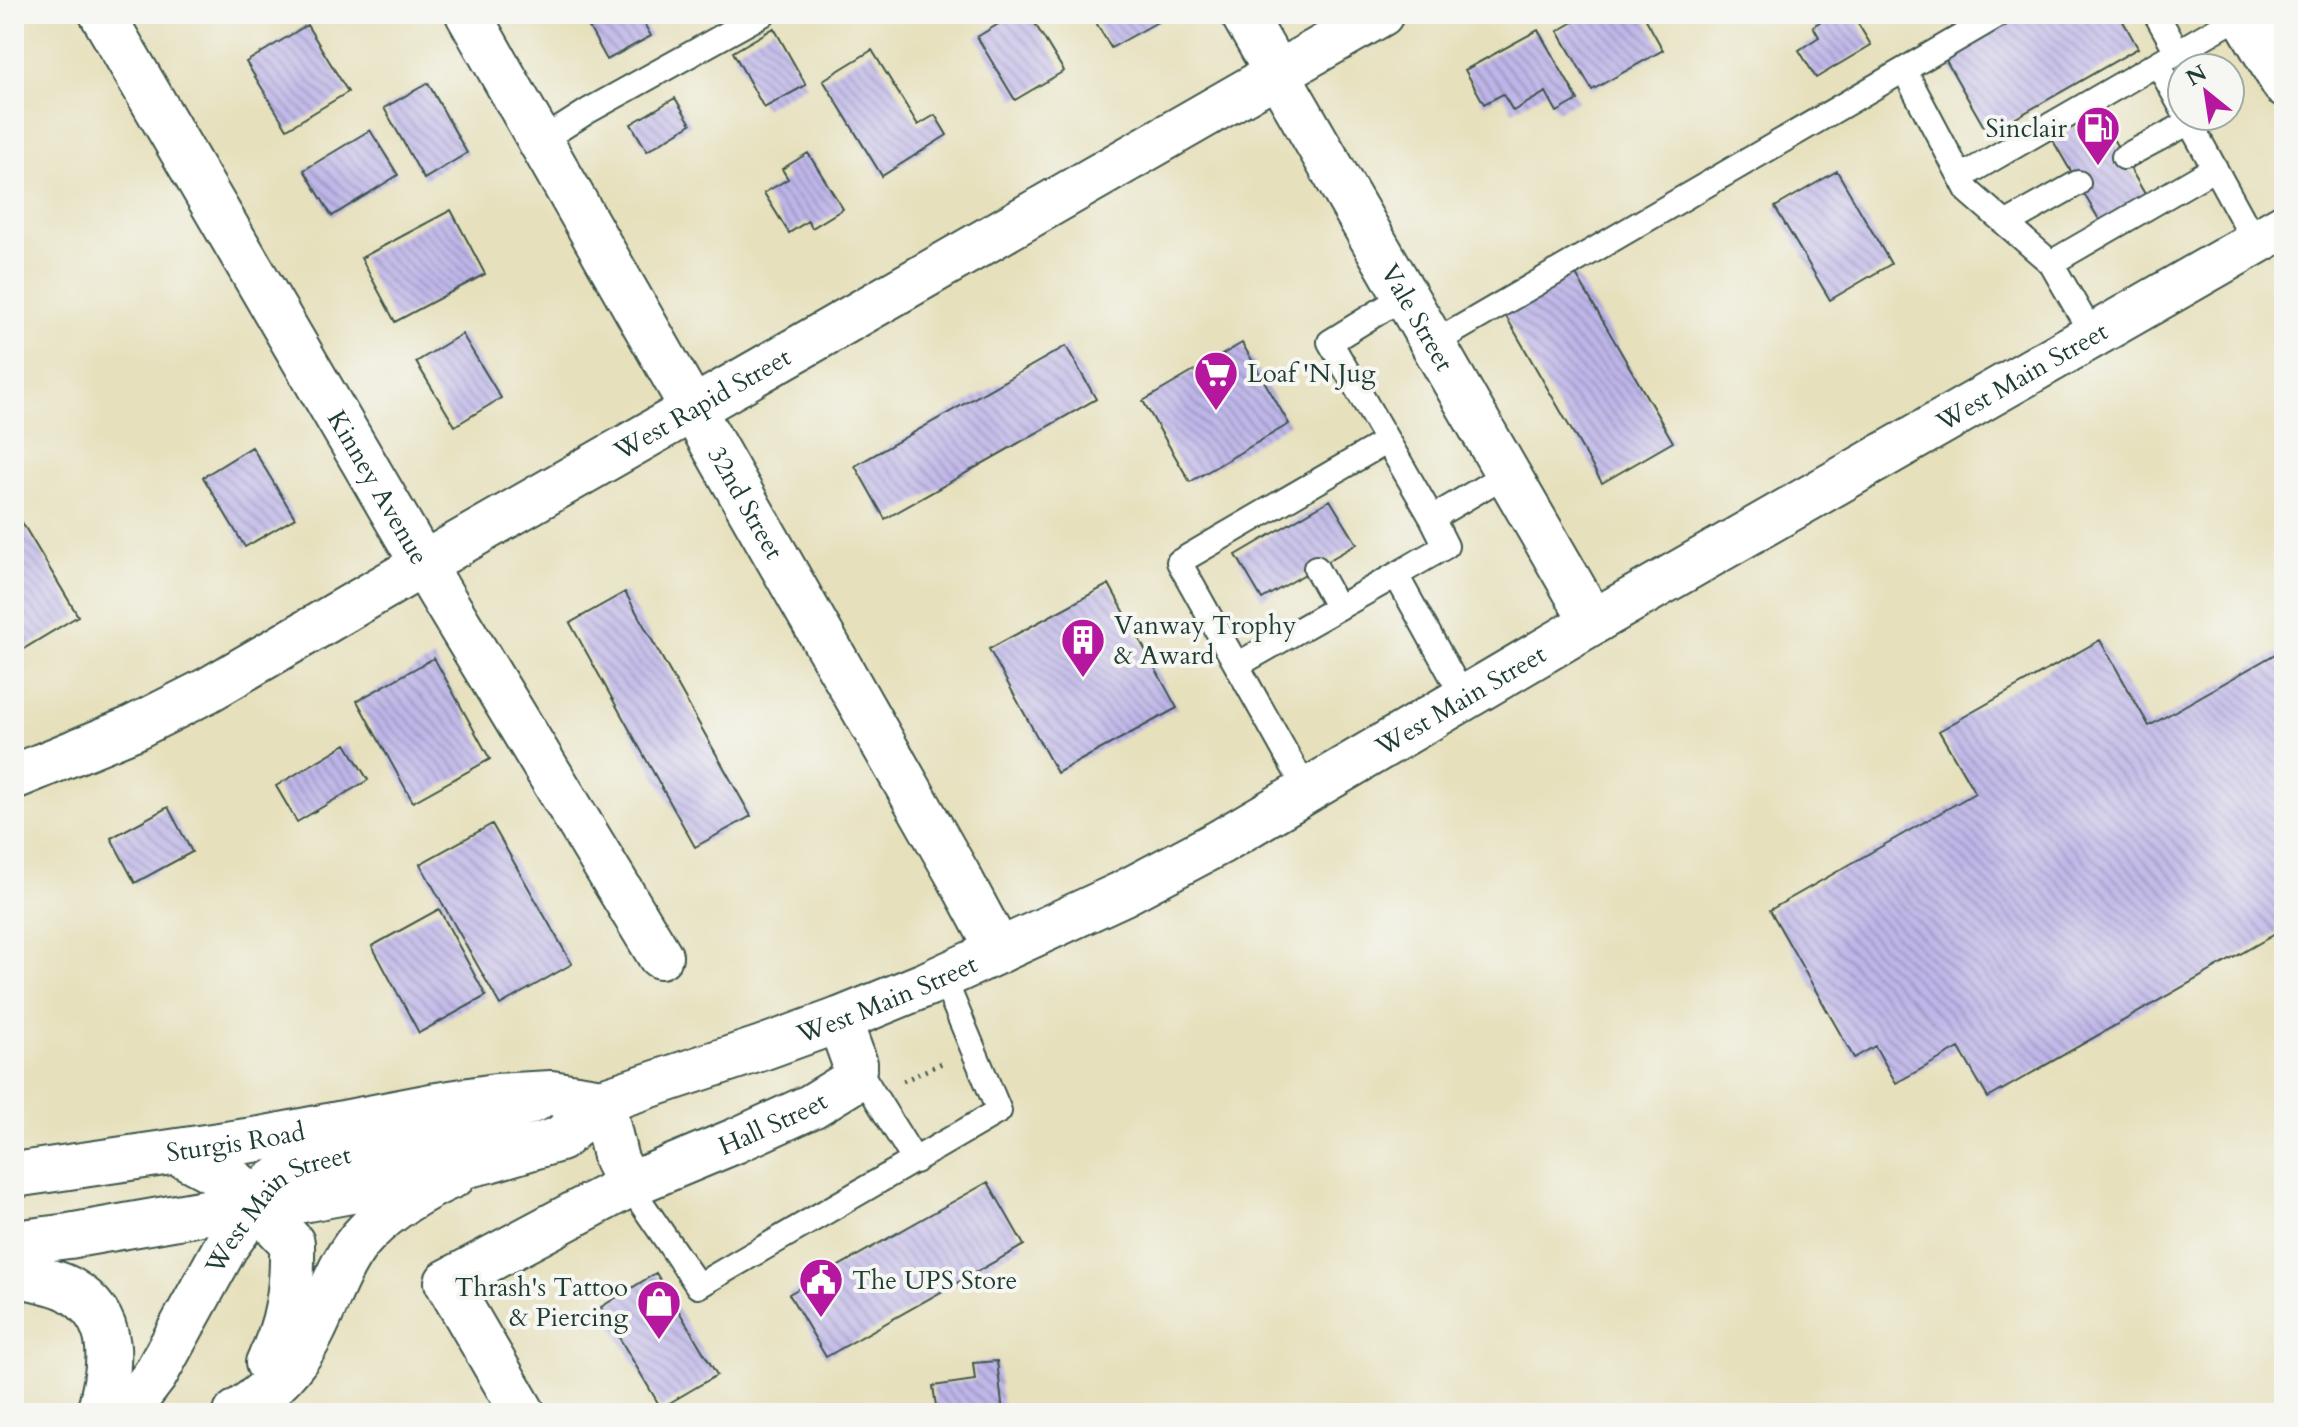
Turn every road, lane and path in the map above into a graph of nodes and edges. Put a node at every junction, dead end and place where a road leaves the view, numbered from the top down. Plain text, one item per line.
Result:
1 (102, 14) edge
2 (468, 14) edge
3 (763, 14) edge
4 (1243, 14) edge
5 (1381, 14) edge
6 (2000, 14) edge
7 (2156, 14) edge
8 (2243, 14) edge
9 (2166, 52) edge
10 (2178, 52) edge
11 (2166, 59) edge
12 (1904, 70) junction
13 (1277, 74) junction
14 (2284, 84) edge
15 (2166, 129) edge
16 (2195, 132) edge
17 (541, 141) junction
18 (2124, 157) dead end
19 (2215, 168) junction
20 (1961, 177) junction
21 (2078, 183) dead end
22 (2007, 223) junction
23 (2270, 234) edge
24 (2051, 263) junction
25 (1406, 295) junction
26 (2093, 336) junction
27 (1434, 343) junction
28 (692, 410) junction
29 (1387, 441) junction
30 (1508, 473) junction
31 (1432, 518) junction
32 (424, 564) junction
33 (1316, 568) dead end
34 (1396, 575) junction
35 (1338, 608) junction
36 (1593, 622) junction
37 (1237, 665) junction
38 (1464, 698) junction
39 (14, 777) edge
40 (1307, 791) junction
41 (999, 951) junction
42 (660, 956) dead end
43 (943, 977) junction
44 (839, 1020) junction
45 (855, 1064) junction
46 (551, 1093) junction
47 (602, 1101) junction
48 (177, 1152) junction
49 (489, 1160) junction
50 (915, 1161) junction
51 (14, 1175) edge
52 (629, 1185) junction
53 (257, 1203) junction
54 (14, 1243) edge
55 (14, 1274) edge
56 (240, 1410) edge
57 (99, 1413) edge
58 (126, 1413) edge
59 (523, 1413) edge

1 - 32 street, Kinney Avenue
2 - 17 street, 32nd Street
3 - 17 lane
4 - 13 street, Vale Street
5 - 13 street, West Rapid Street
6 - 12 lane
7 - 9 lane
8 - 10 lane
8 - 14 street
11 - 20 lane
12 - 20 lane
12 - 27 lane
13 - 25 street, Vale Street
13 - 28 street, West Rapid Street
15 - 18 lane
16 - 19 lane
17 - 28 street, 32nd Street
19 - 23 lane
19 - 24 lane
20 - 22 lane
21 - 22 lane
22 - 24 lane
23 - 26 street, West Main Street
24 - 26 lane
25 - 27 street, Vale Street
25 - 29 lane
26 - 36 street, West Main Street
27 - 30 street, Vale Street
28 - 32 street, West Rapid Street
28 - 41 street, 32nd Street
29 - 31 lane
29 - 37 lane
30 - 31 lane
30 - 36 street, Vale Street
31 - 34 lane
32 - 39 street, West Rapid Street
32 - 42 street, Kinney Avenue
33 - 35 lane
34 - 35 lane
34 - 38 lane
35 - 37 lane
36 - 38 street, West Main Street
37 - 40 lane
38 - 40 street, West Main Street
40 - 41 street, West Main Street
41 - 43 street, West Main Street
43 - 44 street, West Main Street
43 - 50 lane
44 - 45 street
44 - 47 street, West Main Street
45 - 50 lane
45 - 52 street, Hall Street
46 - 47 street, West Main Street
46 - 48 street, Sturgis Road
46 - 53 street, West Main Street
47 - 49 street, West Main Street
47 - 52 street
48 - 51 street, Sturgis Road
48 - 53 street
49 - 53 street
49 - 56 street, West Main Street
50 - 52 lane
52 - 59 street, Hall Street
53 - 54 street
53 - 56 street
53 - 58 street, West Main Street
55 - 57 street

